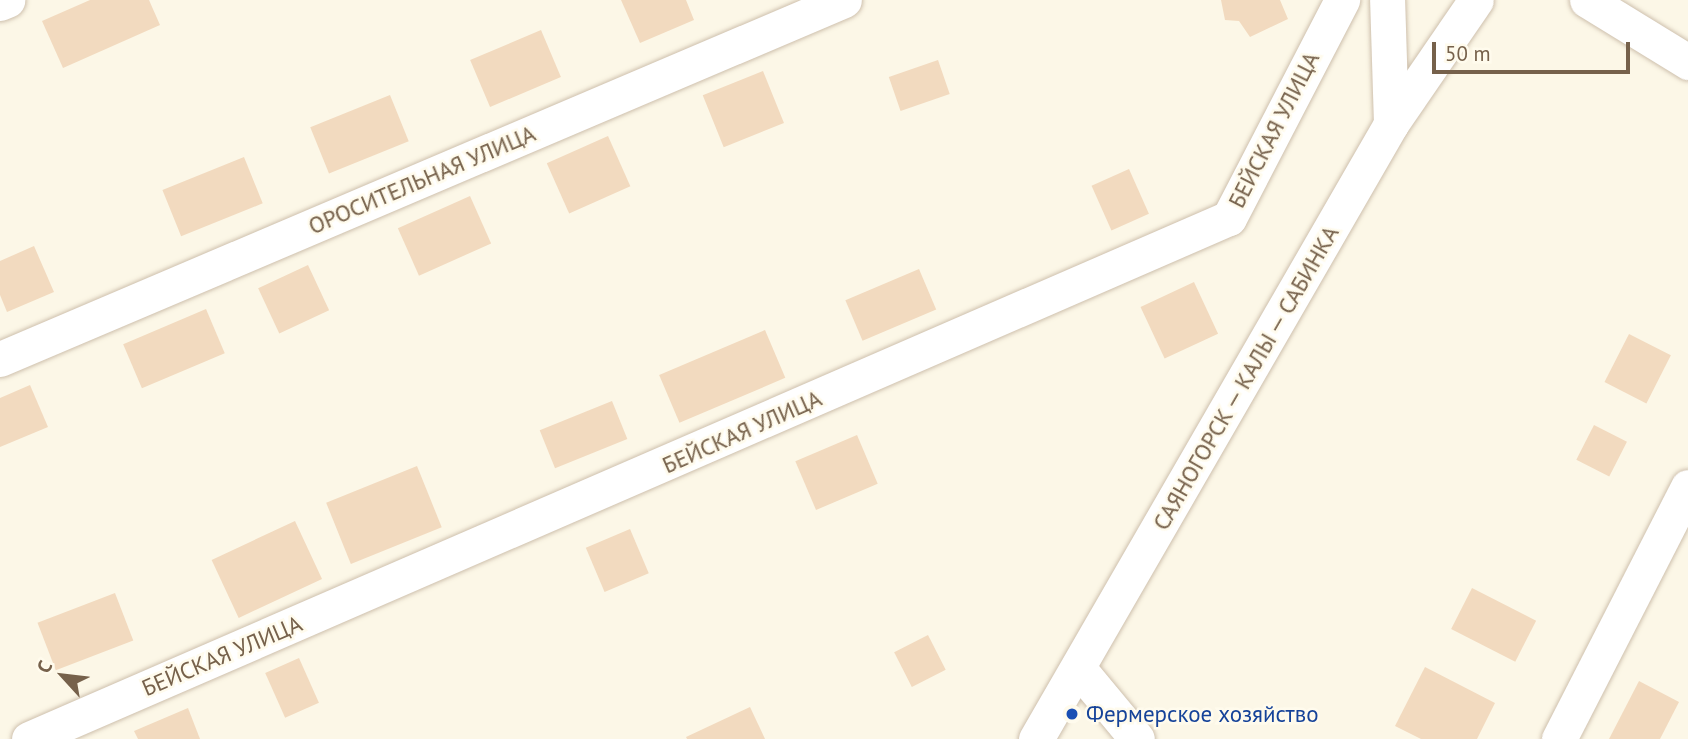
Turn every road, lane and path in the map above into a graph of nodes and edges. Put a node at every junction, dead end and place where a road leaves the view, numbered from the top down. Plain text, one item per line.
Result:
1 (7, 0) edge
2 (844, 0) edge
3 (1342, 0) edge
4 (1387, 0) edge
5 (1476, 0) edge
6 (1587, 0) edge
7 (0, 3) edge
8 (1688, 62) edge
9 (1391, 124) junction
10 (0, 359) edge
11 (1688, 487) edge
12 (1077, 668) junction
13 (29, 739) edge
14 (1036, 739) edge
15 (1137, 739) edge
16 (1559, 739) edge

1 - 7 street
2 - 10 street, ОРОСИТЕЛЬНАЯ УЛИЦА
3 - 13 street, БЕЙСКАЯ УЛИЦА
4 - 9 street
5 - 9 street, САЯНОГОРСК — КАЛЫ — САБИНКА
6 - 8 street
9 - 12 street, САЯНОГОРСК — КАЛЫ — САБИНКА
11 - 16 street
12 - 14 street, САЯНОГОРСК — КАЛЫ — САБИНКА
12 - 15 street

